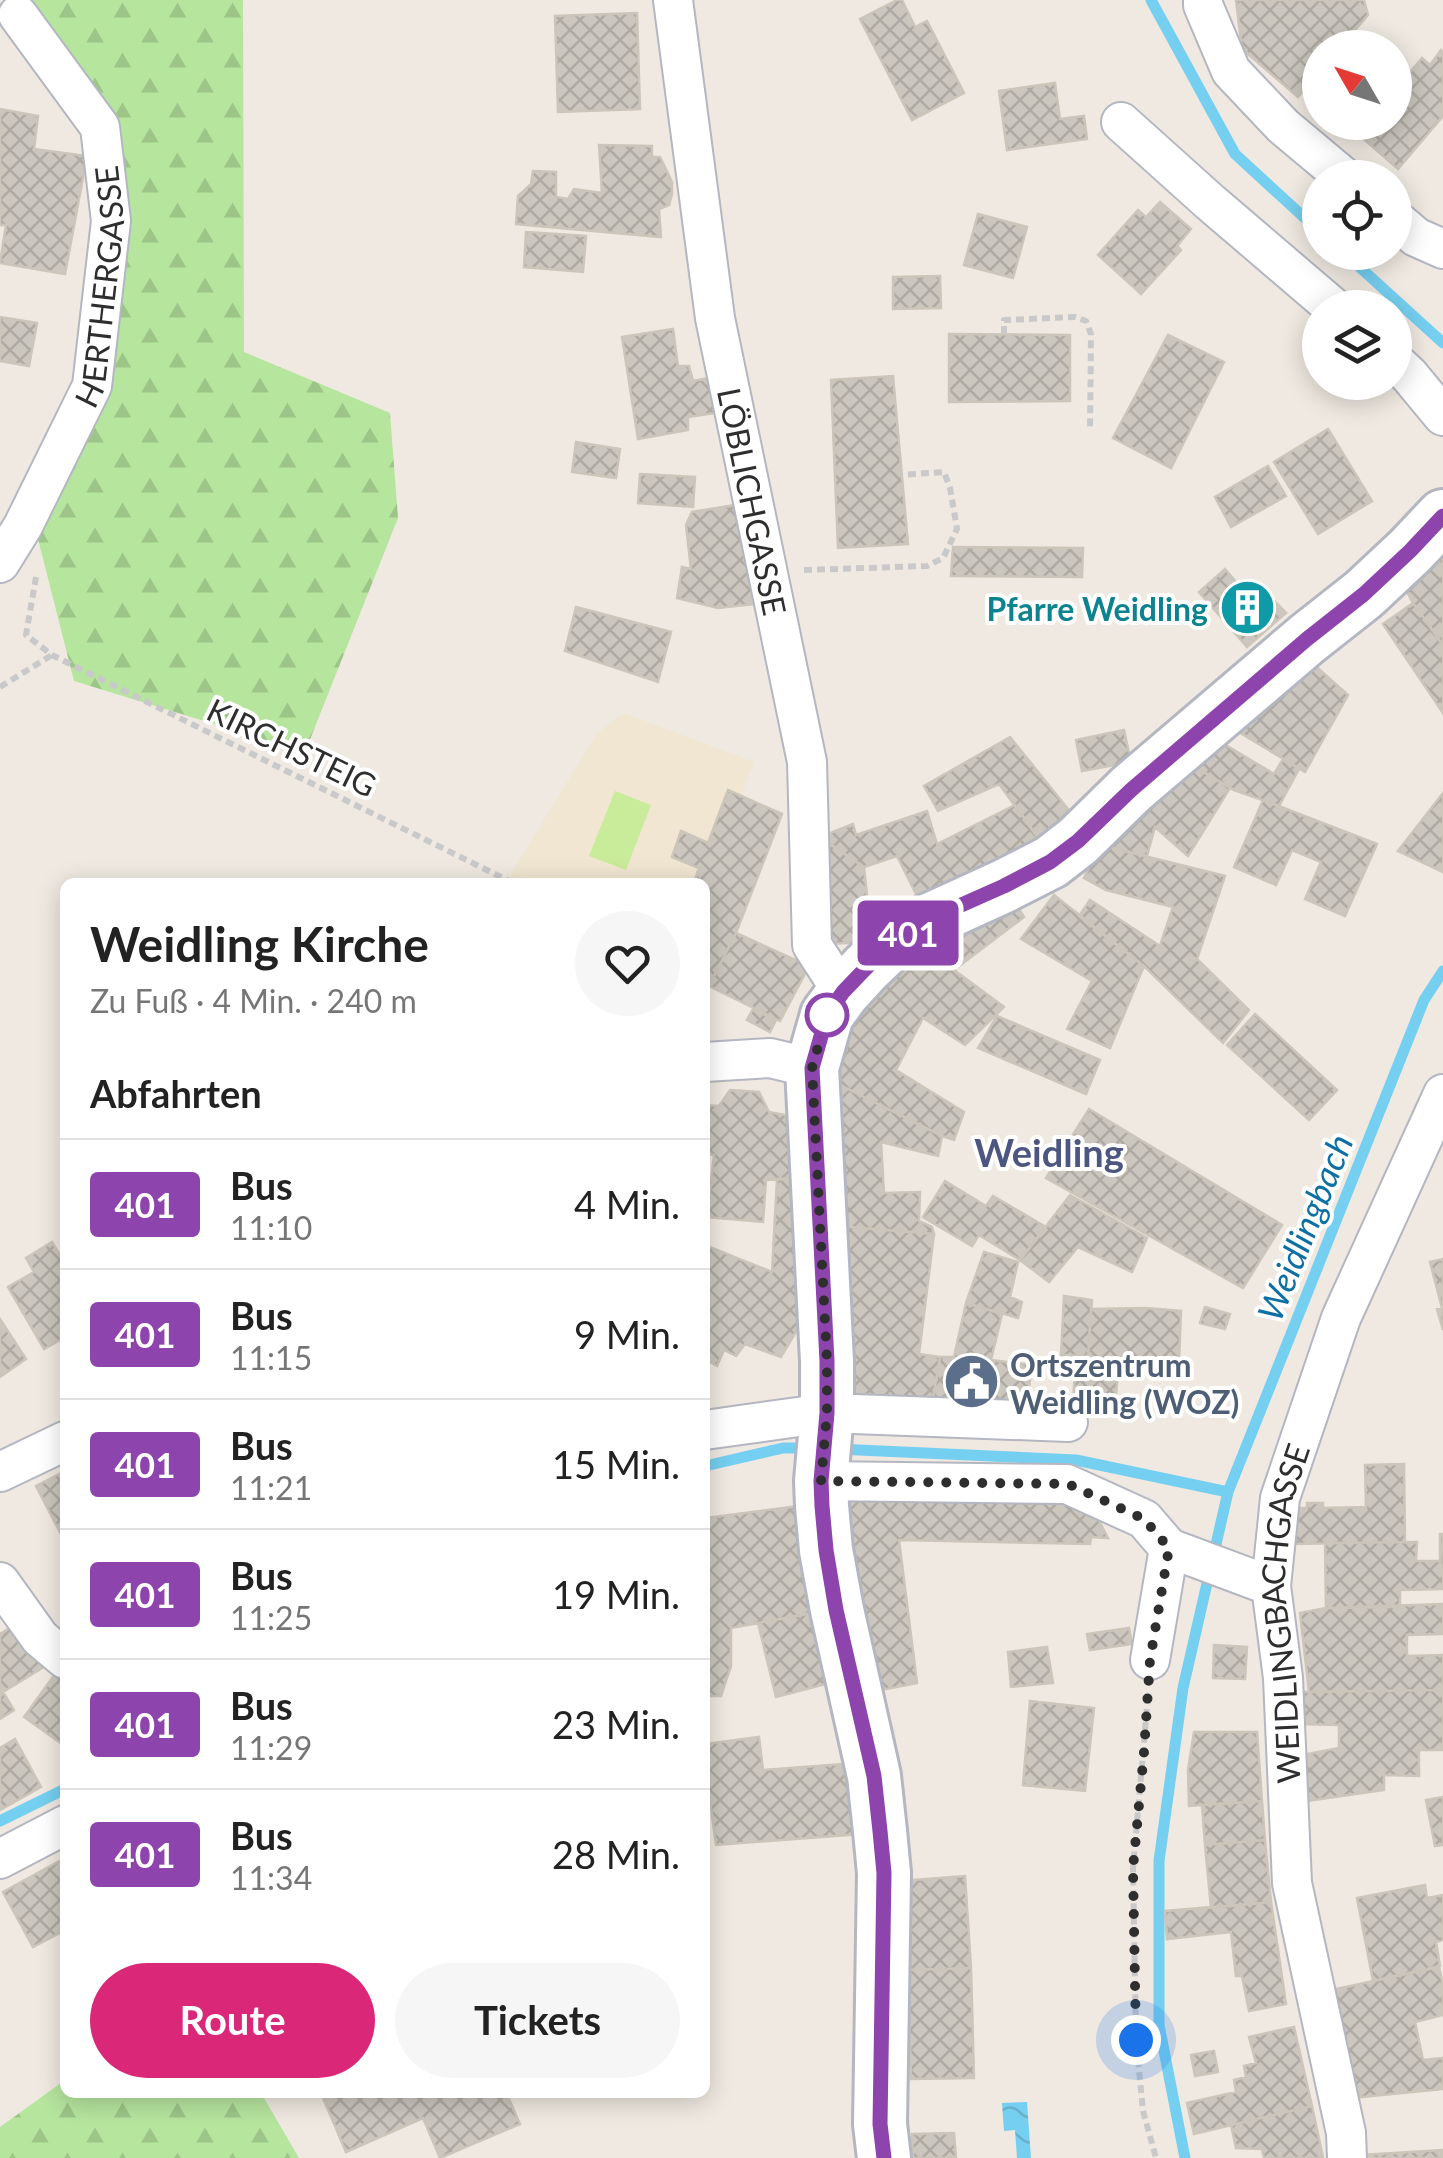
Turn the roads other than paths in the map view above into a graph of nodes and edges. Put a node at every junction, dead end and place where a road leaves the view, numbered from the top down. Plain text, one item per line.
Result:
1 (674, 0) edge
2 (1203, 0) edge
3 (18, 16) dead end
4 (1121, 122) dead end
5 (1324, 160) edge
6 (1412, 234) edge
7 (1443, 248) edge
8 (1313, 290) edge
9 (1412, 377) edge
10 (1443, 416) edge
11 (1443, 516) edge
12 (0, 563) edge
13 (843, 992) junction
14 (710, 1062) edge
15 (812, 1068) junction
16 (1443, 1094) edge
17 (1068, 1422) dead end
18 (710, 1431) edge
19 (60, 1443) edge
20 (824, 1448) junction
21 (0, 1472) edge
22 (1180, 1552) junction
23 (0, 1582) edge
24 (1271, 1586) junction
25 (60, 1656) edge
26 (1150, 1660) road end
27 (60, 1828) edge
28 (0, 1859) edge
29 (874, 2147) edge
30 (1347, 2158) edge

1 - 13 street, LÖBLICHGASSE
2 - 5 street
3 - 12 street, HERTHERGASSE
4 - 8 street
6 - 7 street
9 - 10 street
11 - 13 main road
13 - 15 main road
14 - 15 street
15 - 20 main road
16 - 24 street, WEIDLINGBACHGASSE
17 - 20 street
18 - 20 street
19 - 21 street
20 - 22 street
20 - 29 main road
22 - 24 street
22 - 26 street
23 - 25 street
24 - 30 street, WEIDLINGBACHGASSE
27 - 28 street

